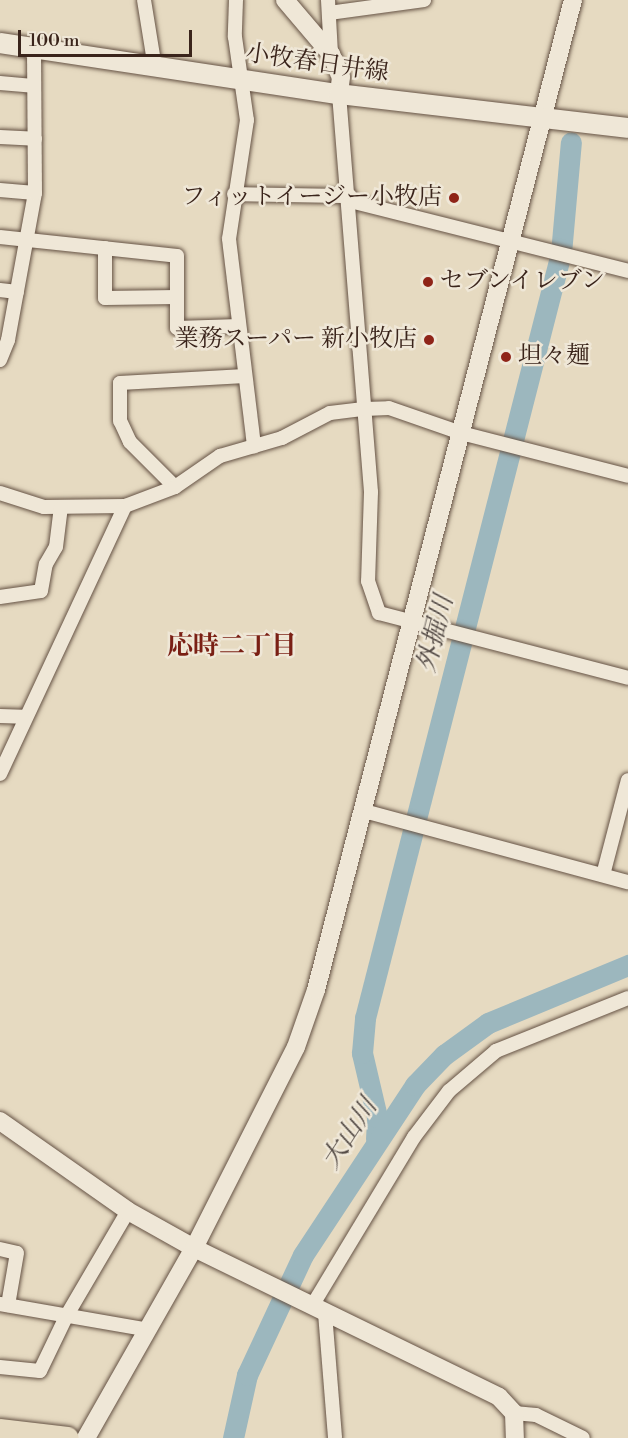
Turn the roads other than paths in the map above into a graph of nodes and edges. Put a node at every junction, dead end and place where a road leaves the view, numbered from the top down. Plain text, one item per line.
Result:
1 (144, 0) edge
2 (236, 0) edge
3 (285, 0) edge
4 (424, 0) edge
5 (573, 0) edge
6 (329, 7) edge
7 (0, 43) edge
8 (34, 51) junction
9 (331, 54) junction
10 (155, 68) junction
11 (243, 80) junction
12 (0, 83) edge
13 (33, 86) junction
14 (339, 94) junction
15 (542, 119) junction
16 (628, 129) edge
17 (0, 136) edge
18 (36, 139) junction
19 (0, 190) edge
20 (35, 193) junction
21 (234, 194) junction
22 (350, 198) junction
23 (0, 237) edge
24 (29, 239) junction
25 (511, 241) junction
26 (105, 248) junction
27 (628, 271) edge
28 (0, 290) edge
29 (17, 292) junction
30 (177, 297) junction
31 (239, 326) junction
32 (0, 360) edge
33 (245, 376) junction
34 (364, 409) junction
35 (461, 433) junction
36 (254, 446) junction
37 (628, 476) edge
38 (175, 487) junction
39 (0, 493) edge
40 (125, 506) junction
41 (61, 508) junction
42 (0, 597) edge
43 (414, 622) junction
44 (628, 678) edge
45 (0, 716) edge
46 (23, 717) junction
47 (0, 774) edge
48 (628, 780) edge
49 (364, 811) junction
50 (603, 875) junction
51 (628, 882) edge
52 (628, 998) edge
53 (0, 1121) edge
54 (128, 1211) junction
55 (194, 1248) junction
56 (0, 1249) edge
57 (4, 1304) edge
58 (314, 1307) junction
59 (67, 1315) junction
60 (149, 1330) junction
61 (0, 1367) edge
62 (514, 1413) junction
63 (0, 1430) edge
64 (68, 1438) edge
65 (86, 1438) edge
66 (335, 1438) edge
67 (515, 1438) edge
68 (582, 1438) edge

1 - 10 street
2 - 11 street
3 - 9 street
4 - 6 street
5 - 15 street
6 - 9 street
7 - 8 main road, 小牧春日井線
8 - 10 main road, 小牧春日井線
8 - 13 street
9 - 14 street
10 - 11 main road, 小牧春日井線
11 - 14 main road, 小牧春日井線
11 - 21 street
12 - 13 street
13 - 18 street
14 - 15 main road, 小牧春日井線
14 - 22 street
15 - 16 main road, 小牧春日井線
15 - 25 street
17 - 18 street
18 - 20 street
19 - 20 street
20 - 24 street
21 - 22 street
21 - 31 street
22 - 25 street
22 - 34 street
23 - 24 street
24 - 26 street
24 - 29 street
25 - 27 street
25 - 35 street
26 - 30 street
26 - 30 street
28 - 29 street
29 - 32 street
30 - 31 street
31 - 33 street
33 - 36 street
33 - 38 street
34 - 35 street
34 - 36 street
34 - 43 street
35 - 37 street
35 - 43 street
36 - 38 street
38 - 40 street
39 - 41 street
40 - 41 street
40 - 46 street
41 - 42 street
43 - 44 street
43 - 49 street
45 - 46 street
46 - 47 street
48 - 50 street
49 - 50 street
49 - 55 street
50 - 51 street
52 - 58 street
53 - 54 street
54 - 55 street
54 - 59 street
55 - 58 street
55 - 60 street
56 - 57 street
57 - 59 street
58 - 62 street
58 - 66 street
59 - 60 street
59 - 61 street
60 - 65 street
62 - 67 street
62 - 68 street
63 - 64 main road

